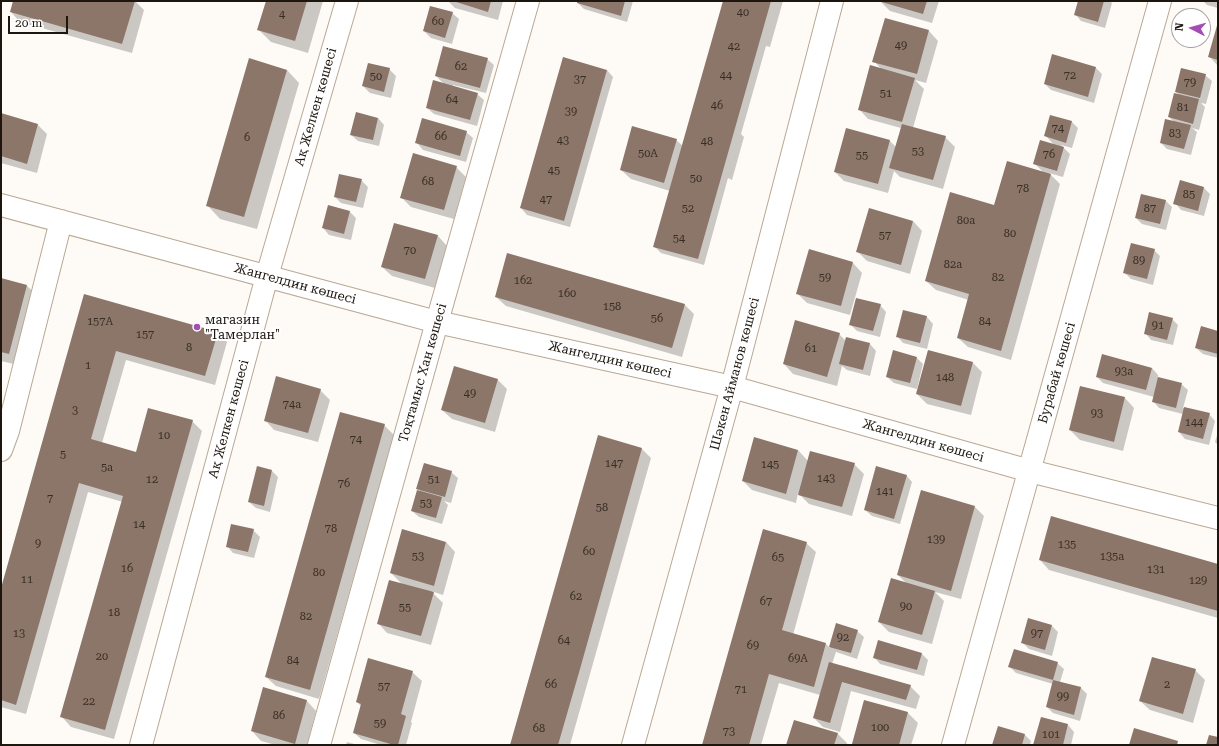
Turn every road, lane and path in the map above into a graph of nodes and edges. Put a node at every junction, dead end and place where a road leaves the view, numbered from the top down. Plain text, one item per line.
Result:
1 (347, 1) edge
2 (528, 1) edge
3 (832, 1) edge
4 (1160, 1) edge
5 (1, 205) edge
6 (61, 221) junction
7 (267, 276) junction
8 (437, 322) junction
9 (732, 387) junction
10 (1, 450) edge
11 (1030, 471) junction
12 (1218, 518) edge
13 (141, 745) edge
14 (319, 745) edge
15 (633, 745) edge
16 (953, 745) edge

1 - 7 street, Ақ Желкен көшесі
2 - 8 street, Тоқтамыс Хан көшесі
3 - 9 street, Шәкен Айманов көшесі
4 - 11 street, Бурабай көшесі
5 - 6 street, Жангелдин көшесі
6 - 7 street, Жангелдин көшесі
6 - 10 street
7 - 8 street, Жангелдин көшесі
7 - 13 street, Ақ Желкен көшесі
8 - 9 street, Жангелдин көшесі
8 - 14 street, Тоқтамыс Хан көшесі
9 - 11 street, Жангелдин көшесі
9 - 15 street, Шәкен Айманов көшесі
11 - 12 street, Жангелдин көшесі
11 - 16 street, Бурабай көшесі

